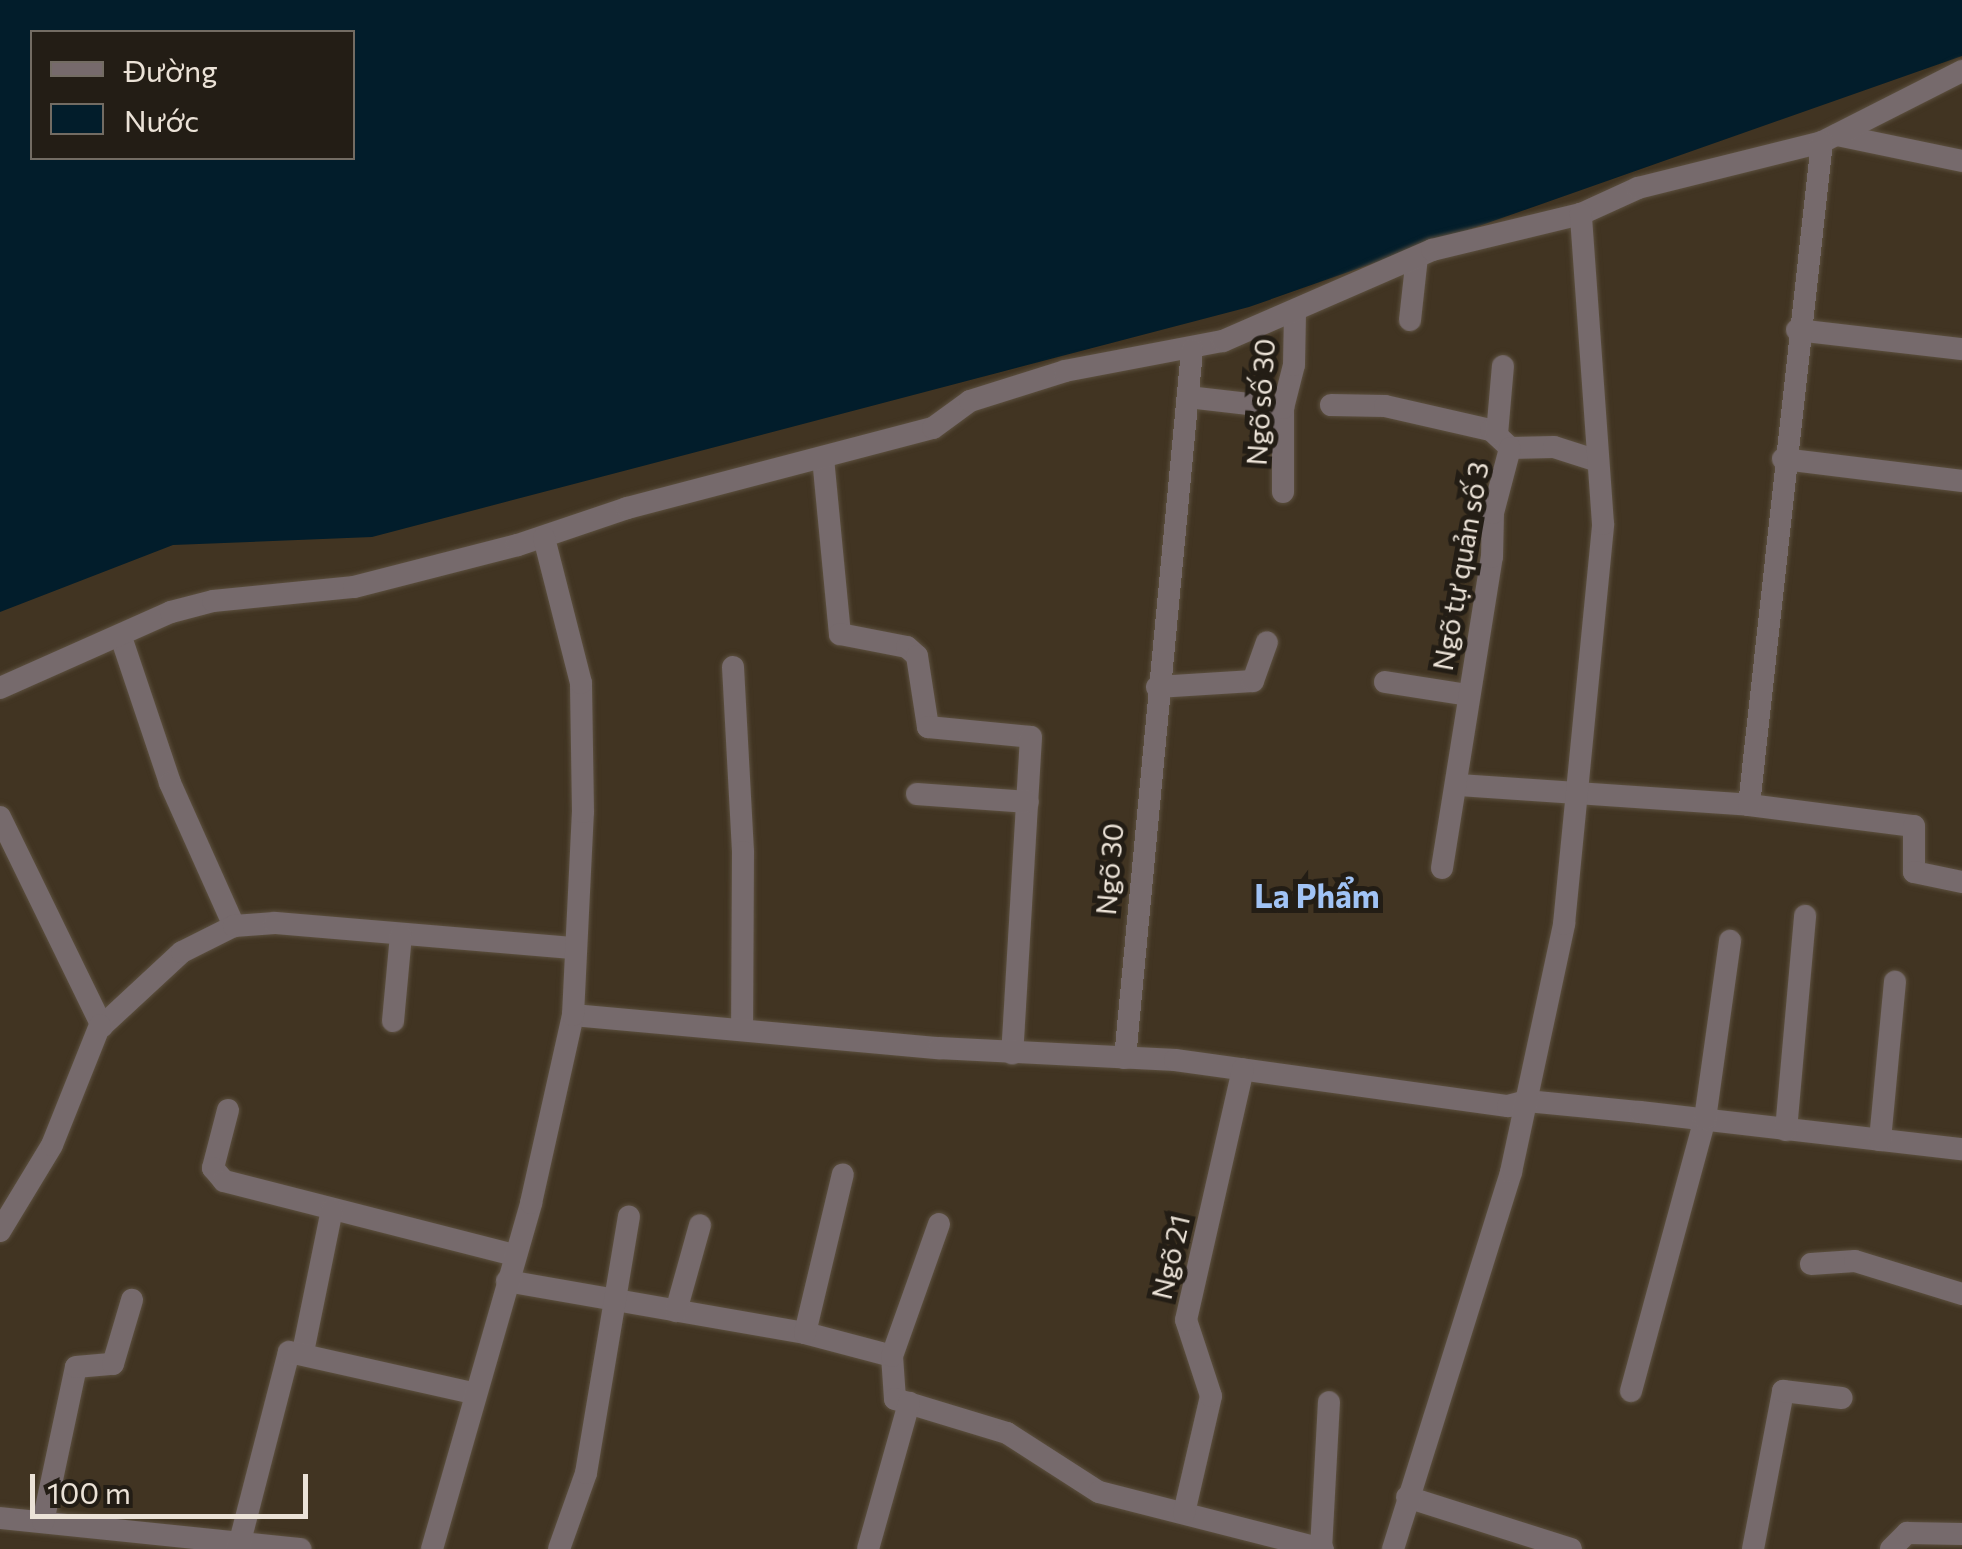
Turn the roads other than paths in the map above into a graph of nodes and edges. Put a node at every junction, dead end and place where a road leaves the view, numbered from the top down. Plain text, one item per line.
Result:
1 (1962, 71) edge
2 (1829, 138) junction
3 (1962, 161) edge
4 (1581, 214) junction
5 (1417, 257) junction
6 (1295, 315) junction
7 (1410, 320) dead end
8 (1797, 330) junction
9 (1962, 349) edge
10 (1192, 350) junction
11 (1503, 366) dead end
12 (1188, 397) junction
13 (1331, 405) dead end
14 (1283, 408) junction
15 (1504, 441) junction
16 (822, 458) junction
17 (1783, 459) junction
18 (1598, 461) junction
19 (1962, 482) edge
20 (1283, 492) dead end
21 (544, 538) junction
22 (121, 637) junction
23 (1267, 642) dead end
24 (733, 666) dead end
25 (1385, 682) dead end
26 (1157, 687) junction
27 (0, 688) edge
28 (1468, 695) junction
29 (1459, 784) junction
30 (917, 794) dead end
31 (1578, 796) junction
32 (1028, 802) junction
33 (1749, 804) junction
34 (0, 817) edge
35 (1442, 868) dead end
36 (1962, 882) edge
37 (1805, 916) dead end
38 (234, 926) junction
39 (401, 935) junction
40 (1730, 940) dead end
41 (573, 948) junction
42 (1895, 982) dead end
43 (573, 1015) junction
44 (393, 1021) dead end
45 (100, 1026) junction
46 (742, 1029) junction
47 (1012, 1053) junction
48 (1124, 1058) junction
49 (1244, 1069) junction
50 (1527, 1101) junction
51 (228, 1110) dead end
52 (1705, 1119) junction
53 (1786, 1130) junction
54 (1880, 1140) junction
55 (1962, 1149) edge
56 (843, 1174) dead end
57 (332, 1210) junction
58 (629, 1217) dead end
59 (939, 1224) dead end
60 (700, 1225) dead end
61 (0, 1231) edge
62 (515, 1256) junction
63 (1811, 1264) dead end
64 (507, 1281) junction
65 (1962, 1294) edge
66 (132, 1300) dead end
67 (614, 1302) junction
68 (676, 1311) junction
69 (806, 1333) junction
70 (303, 1352) junction
71 (892, 1356) junction
72 (1631, 1391) dead end
73 (474, 1392) junction
74 (1842, 1398) dead end
75 (1329, 1402) dead end
76 (909, 1403) junction
77 (1408, 1496) junction
78 (1184, 1513) junction
79 (0, 1518) edge
80 (43, 1522) junction
81 (1962, 1534) edge
82 (238, 1544) edge
83 (300, 1549) edge
84 (432, 1549) edge
85 (560, 1549) edge
86 (868, 1549) edge
87 (1322, 1549) edge
88 (1393, 1549) edge
89 (1571, 1549) edge
90 (1753, 1549) edge
91 (1891, 1549) edge

1 - 2 street
2 - 3 street
2 - 4 street
2 - 8 street
4 - 5 street
4 - 18 street
5 - 6 street
5 - 7 street
6 - 10 street
6 - 14 street, Ngõ số 30
8 - 9 street
8 - 17 street
10 - 12 street, Ngõ 30
10 - 16 street
11 - 15 street, Ngõ tự quản số 3
12 - 14 street
12 - 26 street, Ngõ 30
13 - 15 street
14 - 20 street, Ngõ số 30
15 - 18 street
15 - 28 street, Ngõ tự quản số 3
16 - 21 street
16 - 32 street
17 - 19 street
17 - 33 street
18 - 31 street
21 - 22 street
21 - 41 street
22 - 27 street
22 - 38 street
23 - 26 street
24 - 46 street
25 - 28 street, Ngõ tự quản số 3
26 - 48 street, Ngõ 30
28 - 29 street, Ngõ tự quản số 3
29 - 31 street
29 - 35 street, Ngõ tự quản số 3
30 - 32 street
31 - 33 street
31 - 50 street
32 - 47 street
33 - 36 street
34 - 45 street
37 - 53 street
38 - 39 street
38 - 45 street
39 - 41 street
39 - 44 street
40 - 52 street
41 - 43 street
42 - 54 street
43 - 46 street
43 - 62 street
45 - 61 street
46 - 47 street
47 - 48 street
48 - 49 street
49 - 50 street
49 - 78 street, Ngõ 21
50 - 52 street
50 - 77 street
51 - 57 street
52 - 53 street
52 - 72 street
53 - 54 street
54 - 55 street
56 - 69 street
57 - 62 street
57 - 70 street
58 - 67 street
59 - 71 street
60 - 68 street
62 - 64 street
63 - 65 street
64 - 67 street
64 - 73 street
66 - 80 street
67 - 68 street
67 - 85 street
68 - 69 street
69 - 71 street
70 - 73 street
70 - 82 street
71 - 76 street
73 - 84 street
74 - 90 street
75 - 87 street
76 - 78 street
76 - 86 street
77 - 88 street
77 - 89 street
78 - 87 street
79 - 80 street
80 - 82 street
81 - 91 street
82 - 83 street

